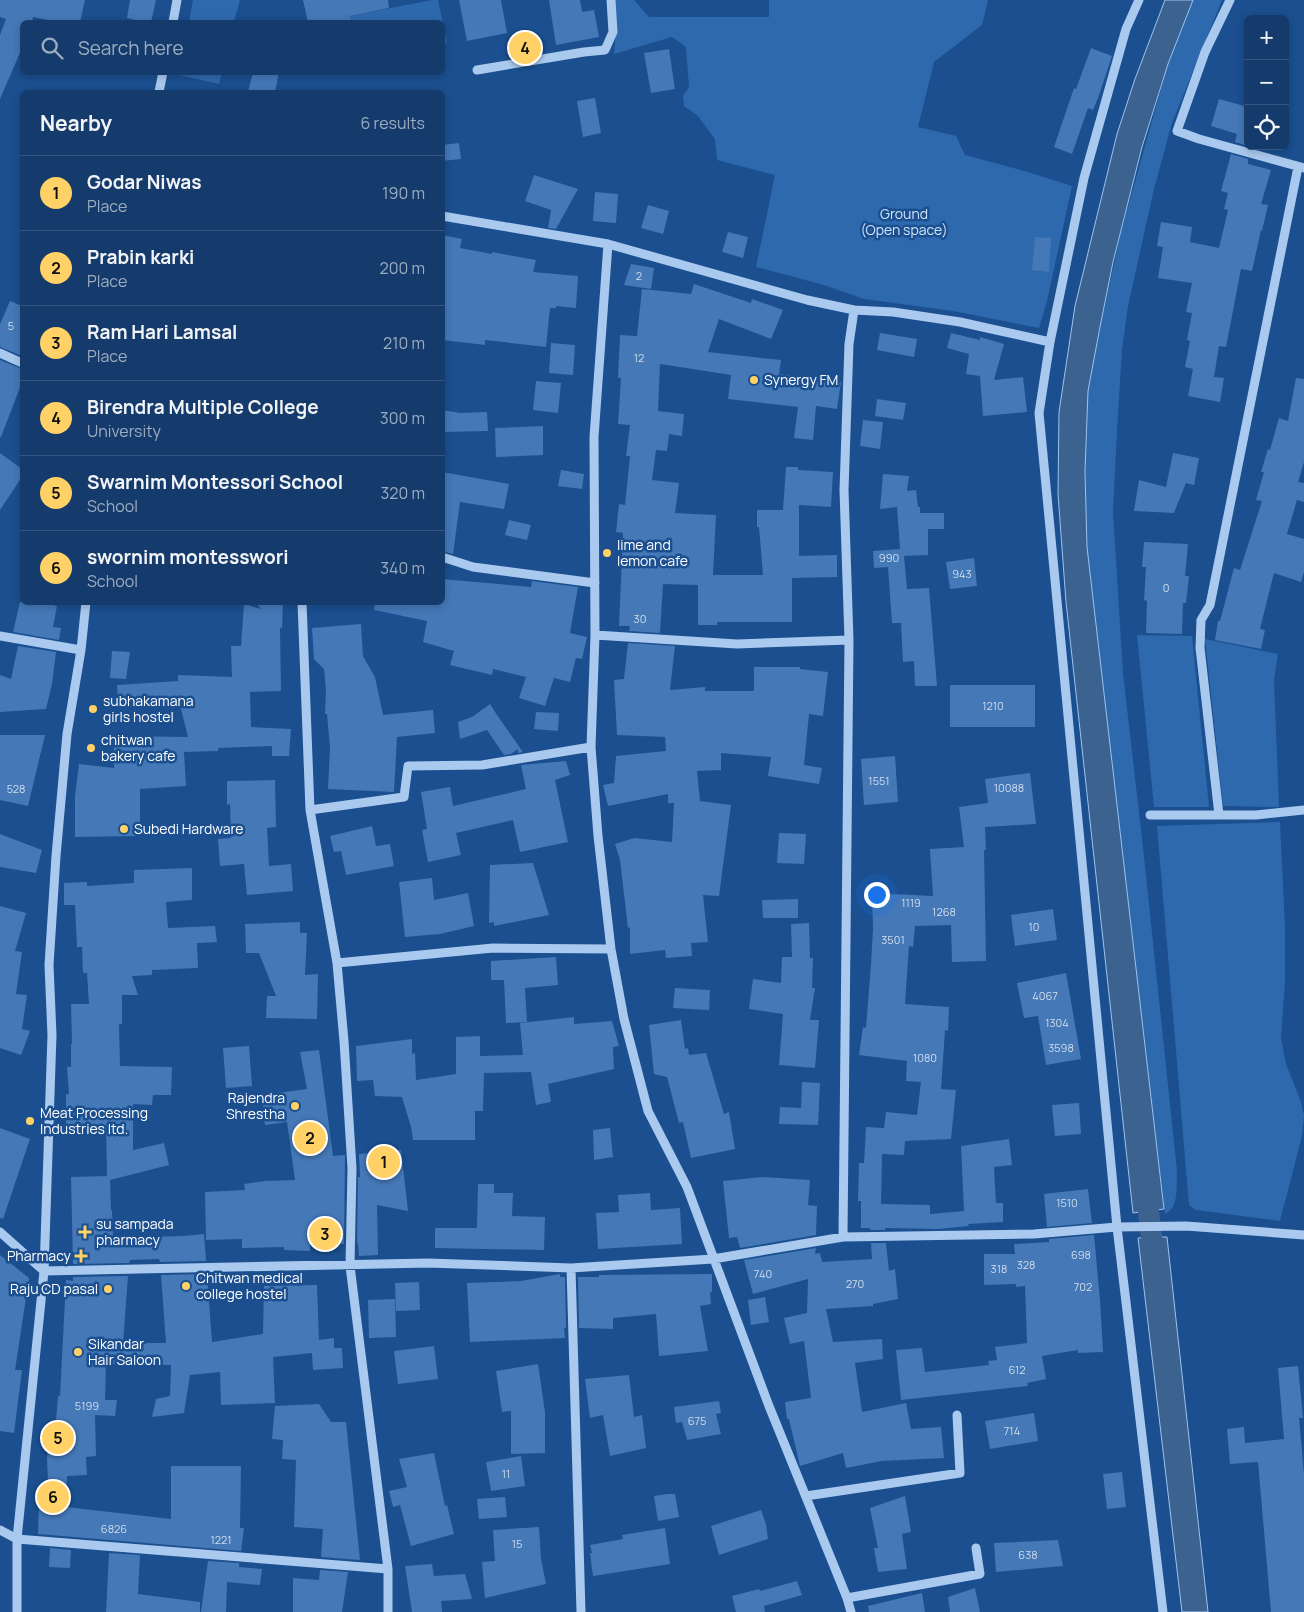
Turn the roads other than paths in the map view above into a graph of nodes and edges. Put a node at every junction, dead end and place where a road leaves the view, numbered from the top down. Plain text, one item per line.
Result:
1 (177, 0) edge
2 (611, 0) edge
3 (1139, 0) edge
4 (1230, 0) edge
5 (173, 20) edge
6 (477, 70) dead end
7 (162, 75) edge
8 (159, 90) edge
9 (1301, 168) edge
10 (445, 217) edge
11 (608, 244) junction
12 (854, 310) junction
13 (1050, 342) junction
14 (0, 353) edge
15 (20, 362) edge
16 (445, 558) edge
17 (595, 583) junction
18 (86, 605) edge
19 (302, 605) edge
20 (595, 635) junction
21 (0, 636) edge
22 (849, 640) junction
23 (81, 650) junction
24 (591, 747) junction
25 (310, 810) junction
26 (1304, 810) edge
27 (1150, 815) dead end
28 (1219, 815) junction
29 (611, 948) junction
30 (338, 963) junction
31 (1121, 1227) junction
32 (0, 1232) edge
33 (1304, 1235) edge
34 (843, 1237) junction
35 (713, 1260) junction
36 (350, 1266) junction
37 (571, 1268) junction
38 (44, 1271) junction
39 (957, 1415) dead end
40 (806, 1496) junction
41 (0, 1530) edge
42 (17, 1539) junction
43 (976, 1548) dead end
44 (388, 1568) junction
45 (847, 1598) junction
46 (17, 1612) edge
47 (388, 1612) edge
48 (582, 1612) edge
49 (851, 1612) edge
50 (1163, 1612) edge

1 - 5 street
2 - 6 street
3 - 13 street
4 - 9 street
7 - 8 street
9 - 28 street
10 - 11 street
11 - 12 street
11 - 17 street
12 - 13 street
12 - 22 street
13 - 31 street
14 - 15 street
16 - 17 street
17 - 20 street
18 - 23 street
19 - 25 street
20 - 22 street
20 - 24 street
21 - 23 street
22 - 34 street
23 - 38 street
24 - 25 street
24 - 29 street
25 - 30 street
26 - 28 street
27 - 28 street
29 - 30 street
29 - 35 street
30 - 36 street
31 - 33 street
31 - 34 street
31 - 50 street
32 - 38 street
34 - 35 street
35 - 37 street
35 - 40 street
36 - 37 street
36 - 38 street
36 - 44 street
37 - 48 street
38 - 42 street
39 - 40 street
40 - 45 street
41 - 42 street
42 - 44 street
42 - 46 street
43 - 45 street
44 - 47 street
45 - 49 street

